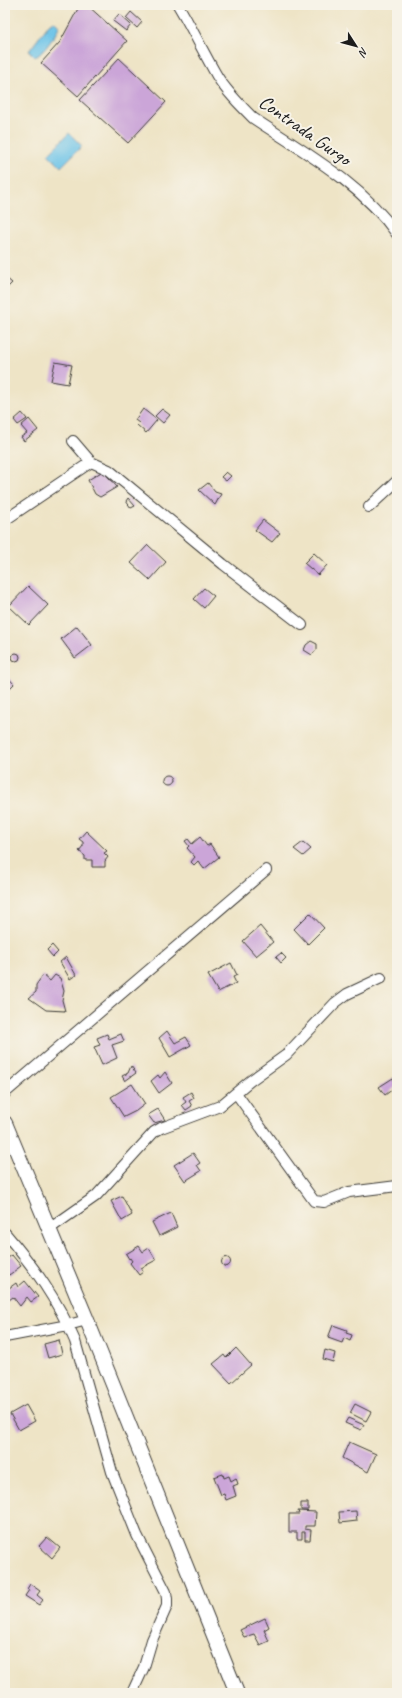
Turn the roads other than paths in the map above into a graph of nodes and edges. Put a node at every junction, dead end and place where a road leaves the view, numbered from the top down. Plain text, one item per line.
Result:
1 (178, 5) edge
2 (397, 234) edge
3 (73, 441) dead end
4 (91, 462) junction
5 (397, 481) edge
6 (369, 507) dead end
7 (5, 520) edge
8 (302, 626) dead end
9 (266, 870) dead end
10 (381, 978) dead end
11 (5, 1093) edge
12 (236, 1094) junction
13 (5, 1123) edge
14 (397, 1186) edge
15 (49, 1229) junction
16 (5, 1233) edge
17 (87, 1320) junction
18 (68, 1325) junction
19 (5, 1337) edge
20 (132, 1693) edge
21 (237, 1693) edge

1 - 2 street, Contrada Gurgo
3 - 4 street
4 - 7 street
4 - 8 street
5 - 6 street
9 - 11 street
10 - 12 street
12 - 14 street
12 - 15 street
13 - 15 main road
15 - 17 main road
16 - 18 street
17 - 18 street
17 - 21 main road
18 - 19 street
18 - 20 street

